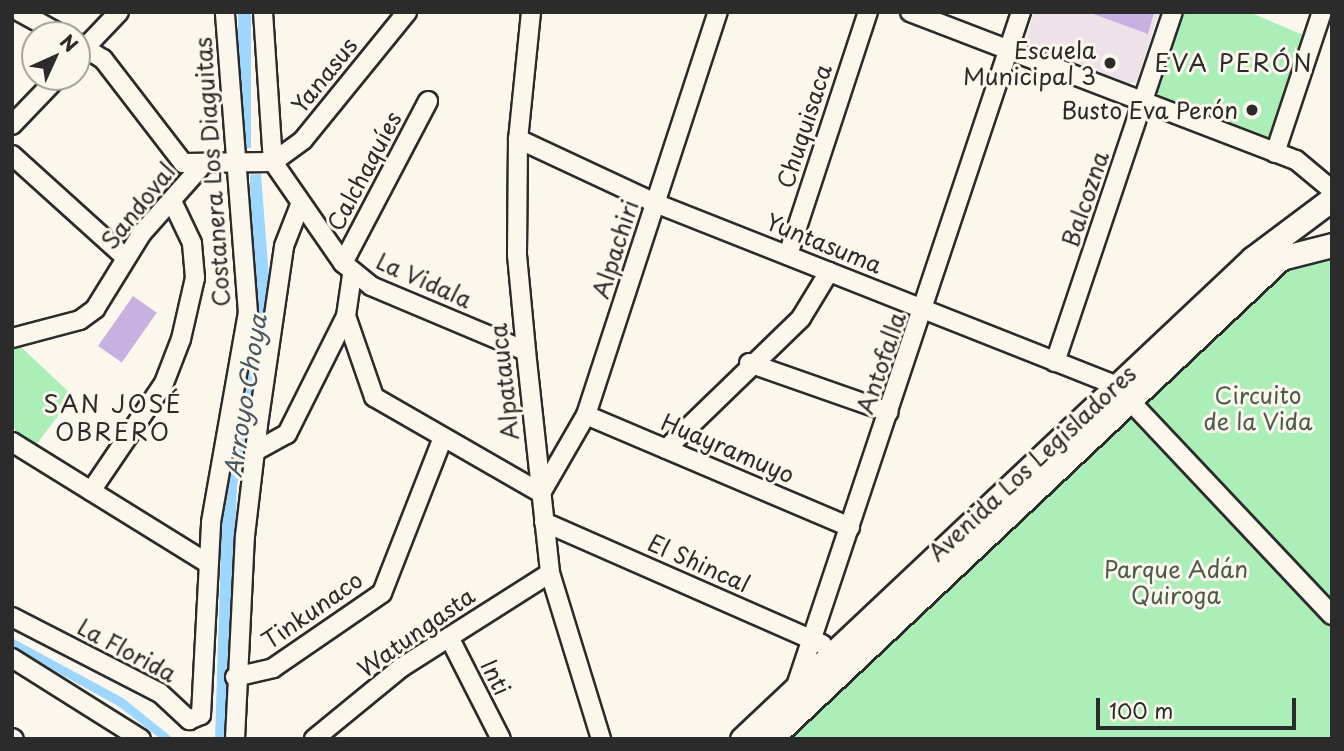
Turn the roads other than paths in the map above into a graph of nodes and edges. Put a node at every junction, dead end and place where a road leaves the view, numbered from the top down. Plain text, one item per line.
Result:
1 (20, 12) edge
2 (119, 12) edge
3 (225, 12) edge
4 (263, 12) edge
5 (407, 12) edge
6 (531, 12) edge
7 (718, 12) edge
8 (868, 12) edge
9 (910, 12) edge
10 (1021, 12) edge
11 (1173, 12) edge
12 (1322, 12) edge
13 (36, 21) edge
14 (91, 39) edge
15 (1009, 50) junction
16 (91, 54) edge
17 (45, 91) edge
18 (428, 101) dead end
19 (1144, 102) junction
20 (12, 125) edge
21 (518, 139) junction
22 (1275, 153) junction
23 (12, 155) edge
24 (255, 164) junction
25 (200, 167) junction
26 (1332, 190) edge
27 (1332, 199) edge
28 (172, 201) junction
29 (656, 203) junction
30 (300, 205) junction
31 (1332, 245) edge
32 (788, 256) junction
33 (125, 257) junction
34 (348, 269) junction
35 (829, 272) junction
36 (925, 310) junction
37 (346, 316) junction
38 (12, 338) edge
39 (526, 352) junction
40 (1055, 362) junction
41 (749, 363) junction
42 (1122, 393) junction
43 (889, 412) junction
44 (586, 415) junction
45 (442, 440) junction
46 (12, 442) edge
47 (666, 449) junction
48 (254, 453) junction
49 (91, 491) junction
50 (541, 493) junction
51 (544, 522) junction
52 (850, 527) junction
53 (206, 563) junction
54 (550, 573) junction
55 (1332, 615) edge
56 (12, 617) edge
57 (449, 637) junction
58 (812, 639) junction
59 (834, 650) junction
60 (12, 658) edge
61 (235, 677) junction
62 (795, 688) junction
63 (205, 703) joint
64 (776, 733) edge
65 (494, 736) edge
66 (141, 739) edge
67 (235, 739) edge
68 (314, 739) edge
69 (601, 739) edge
70 (742, 739) edge

1 - 13 street
2 - 14 street
3 - 24 street, Costanera Los Diaguitas
4 - 24 street
5 - 24 street, Yanasus
6 - 21 street, Alpatauca
7 - 29 street, Alpachiri
8 - 32 street, Chuquisaca
9 - 15 street
10 - 15 street, Antofalla
11 - 19 street, Balcozna
12 - 22 street
15 - 19 street
15 - 36 street, Antofalla
16 - 25 street
17 - 20 street
18 - 34 street, Calchaquíes
19 - 22 street
19 - 40 street, Balcozna
21 - 29 street, Yuntasuma
21 - 39 street, Alpatauca
22 - 26 street
23 - 33 street
24 - 25 street
24 - 30 street, La Vidala
24 - 53 street, Costanera Los Diaguitas
25 - 28 street, Sandoval
27 - 42 main road, Avenida Los Legisladores
28 - 33 street, Sandoval
28 - 49 street
29 - 32 street, Yuntasuma
29 - 44 street, Alpachiri
30 - 34 street, La Vidala
30 - 48 street
31 - 42 main road, Avenida Los Legisladores
32 - 35 street, Yuntasuma
33 - 38 street, Sandoval
34 - 37 street
34 - 39 street, La Vidala
35 - 36 street, Yuntasuma
35 - 41 street
36 - 40 street, Yuntasuma
36 - 43 street, Antofalla
37 - 45 street
37 - 48 street
39 - 50 street, Alpatauca
40 - 42 street, Yuntasuma
41 - 43 street
41 - 47 street
42 - 55 street
42 - 59 main road, Avenida Los Legisladores
42 - 64 main road, Avenida Los Legisladores
43 - 52 street, Antofalla
44 - 47 street, Huayramuyo
44 - 50 street, Alpachiri
45 - 50 street
45 - 61 street, Tinkunaco
46 - 49 street
47 - 52 street, Huayramuyo
48 - 61 street
49 - 53 street
50 - 51 street, Alpatauca
51 - 54 street, Alpatauca
51 - 58 street, El Shincal
52 - 58 street, Antofalla
53 - 63 street, Costanera Los Diaguitas
54 - 57 street, Watungasta
54 - 69 street, Alpatauca
56 - 63 street, La Florida
57 - 65 street, Inti
57 - 68 street, Watungasta
58 - 59 street, El Shincal
58 - 62 street, Antofalla
59 - 62 main road, Avenida Los Legisladores
60 - 66 street
61 - 67 street
62 - 64 street, Antofalla
62 - 70 main road, Avenida Los Legisladores

